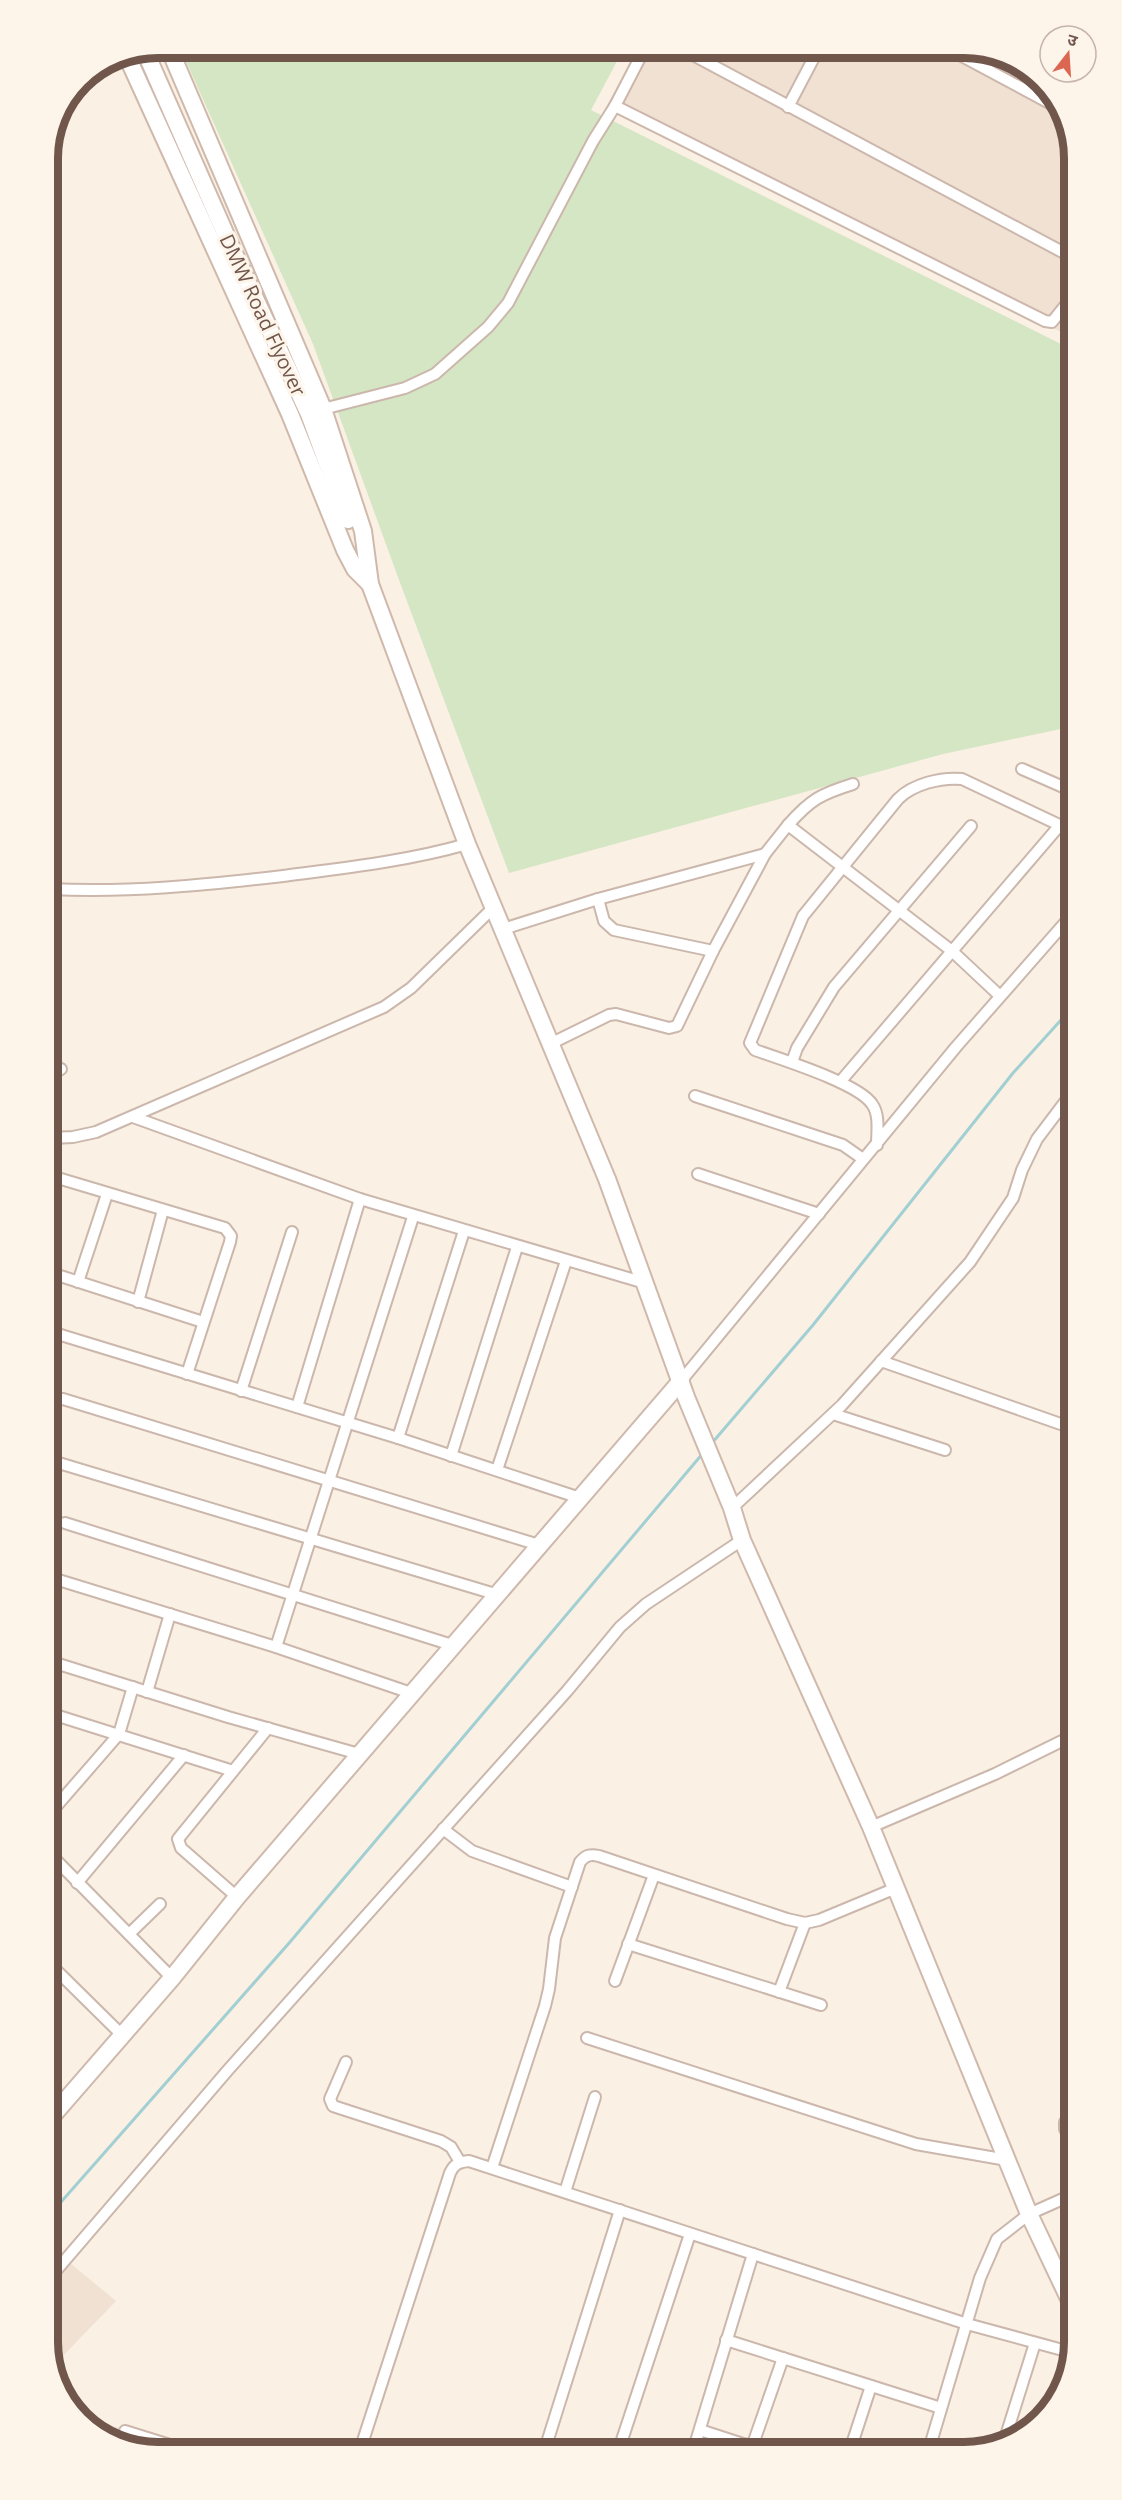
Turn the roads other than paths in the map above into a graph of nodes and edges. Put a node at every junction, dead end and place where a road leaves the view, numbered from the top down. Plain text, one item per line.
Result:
1 (173, 58) edge
2 (148, 59) edge
3 (640, 59) edge
4 (700, 59) edge
5 (813, 59) edge
6 (968, 59) edge
7 (130, 63) edge
8 (1044, 100) edge
9 (615, 106) junction
10 (788, 107) junction
11 (1064, 253) edge
12 (1064, 308) edge
13 (323, 409) junction
14 (370, 584) junction
15 (1022, 769) dead end
16 (853, 784) dead end
17 (1064, 787) edge
18 (788, 825) junction
19 (971, 826) dead end
20 (1064, 828) edge
21 (1064, 829) edge
22 (467, 844) junction
23 (765, 854) junction
24 (842, 868) junction
25 (59, 890) edge
26 (598, 899) junction
27 (493, 908) junction
28 (898, 911) junction
29 (1064, 924) edge
30 (503, 929) junction
31 (713, 951) junction
32 (952, 951) junction
33 (1000, 996) junction
34 (550, 1044) junction
35 (792, 1062) junction
36 (840, 1082) junction
37 (695, 1096) dead end
38 (1064, 1103) edge
39 (133, 1117) junction
40 (59, 1138) edge
41 (877, 1145) junction
42 (863, 1159) junction
43 (698, 1174) dead end
44 (59, 1181) edge
45 (107, 1194) junction
46 (360, 1199) junction
47 (163, 1210) junction
48 (819, 1214) junction
49 (413, 1216) junction
50 (292, 1232) dead end
51 (464, 1232) junction
52 (517, 1247) junction
53 (566, 1261) junction
54 (58, 1276) edge
55 (78, 1282) junction
56 (645, 1282) junction
57 (138, 1302) junction
58 (203, 1322) junction
59 (58, 1334) edge
60 (881, 1361) junction
61 (187, 1374) junction
62 (683, 1389) junction
63 (241, 1391) junction
64 (58, 1400) edge
65 (297, 1407) junction
66 (833, 1414) junction
67 (348, 1423) junction
68 (1064, 1426) edge
69 (398, 1438) junction
70 (945, 1450) dead end
71 (451, 1455) junction
72 (58, 1463) edge
73 (497, 1470) junction
74 (330, 1481) junction
75 (580, 1498) junction
76 (729, 1501) junction
77 (65, 1523) dead end
78 (310, 1539) junction
79 (742, 1540) junction
80 (539, 1545) junction
81 (58, 1580) edge
82 (293, 1594) junction
83 (495, 1594) junction
84 (170, 1614) junction
85 (452, 1645) junction
86 (276, 1647) junction
87 (58, 1664) edge
88 (133, 1687) junction
89 (147, 1692) junction
90 (414, 1694) junction
91 (58, 1716) edge
92 (268, 1728) junction
93 (119, 1734) junction
94 (1064, 1740) edge
95 (359, 1754) junction
96 (184, 1755) junction
97 (233, 1771) junction
98 (58, 1803) edge
99 (871, 1827) junction
100 (443, 1829) junction
101 (58, 1863) edge
102 (654, 1875) junction
103 (77, 1883) junction
104 (572, 1887) junction
105 (896, 1888) junction
106 (237, 1897) junction
107 (160, 1904) dead end
108 (805, 1923) junction
109 (129, 1934) junction
110 (628, 1944) junction
111 (58, 1972) edge
112 (172, 1978) junction
113 (615, 1981) dead end
114 (779, 1992) junction
115 (821, 2005) dead end
116 (122, 2036) junction
117 (587, 2038) dead end
118 (346, 2062) dead end
119 (595, 2097) dead end
120 (58, 2109) edge
121 (1007, 2160) junction
122 (460, 2162) junction
123 (492, 2168) junction
124 (565, 2192) junction
125 (1064, 2198) edge
126 (620, 2210) junction
127 (1029, 2214) junction
128 (690, 2234) junction
129 (753, 2254) junction
130 (58, 2268) edge
131 (1064, 2288) edge
132 (967, 2324) junction
133 (726, 2340) junction
134 (1035, 2343) junction
135 (1063, 2350) edge
136 (783, 2358) junction
137 (871, 2386) junction
138 (941, 2408) junction
139 (700, 2430) junction
140 (125, 2431) dead end
141 (1008, 2431) edge
142 (157, 2441) edge
143 (363, 2441) edge
144 (547, 2441) edge
145 (621, 2442) edge
146 (696, 2442) edge
147 (736, 2442) edge
148 (754, 2442) edge
149 (855, 2442) edge
150 (931, 2442) edge

1 - 13 main road
2 - 14 main road, DMW Road Flyover
3 - 9 street
4 - 10 street
5 - 10 street
6 - 8 street
7 - 14 main road
9 - 12 street
9 - 13 street
10 - 11 street
13 - 14 main road
14 - 22 main road
15 - 17 street
16 - 18 street
18 - 23 street
18 - 24 street
19 - 28 street
20 - 24 street
21 - 32 street
22 - 25 street
22 - 27 main road
23 - 26 street
23 - 31 street
24 - 28 street
24 - 35 street
26 - 30 street
26 - 31 street
27 - 30 main road
27 - 39 street
28 - 32 street
28 - 35 street
29 - 33 street
30 - 34 main road
31 - 34 street
32 - 33 street
32 - 36 street
33 - 41 street
34 - 56 main road
35 - 36 street
36 - 41 street
37 - 42 street
38 - 60 street
39 - 40 street
39 - 46 street
41 - 42 street
42 - 48 street
43 - 48 street
44 - 45 street
45 - 47 street
45 - 55 street
46 - 49 street
46 - 65 street
47 - 57 street
47 - 58 street
48 - 62 street
49 - 51 street
49 - 67 street
50 - 63 street
51 - 52 street
51 - 69 street
52 - 53 street
52 - 71 street
53 - 56 street
53 - 73 street
54 - 55 street
55 - 57 street
56 - 62 main road
57 - 58 street
58 - 61 street
59 - 61 street
60 - 66 street
60 - 68 street
61 - 63 street
62 - 75 main road
62 - 76 main road
63 - 65 street
64 - 74 street
65 - 67 street
66 - 70 street
66 - 76 street
67 - 69 street
67 - 74 street
69 - 71 street
71 - 73 street
72 - 78 street
73 - 75 street
74 - 78 street
74 - 80 street
75 - 80 main road
76 - 79 main road
77 - 82 street
78 - 82 street
78 - 83 street
79 - 99 main road
79 - 100 street
80 - 83 main road
81 - 84 street
82 - 85 street
82 - 86 street
83 - 85 main road
84 - 86 street
84 - 89 street
85 - 90 main road
86 - 90 street
87 - 88 street
88 - 89 street
88 - 93 street
89 - 92 street
90 - 95 main road
91 - 93 street
92 - 95 street
92 - 97 street
93 - 96 street
93 - 98 street
94 - 99 street
95 - 106 main road
96 - 97 street
96 - 103 street
97 - 106 street
99 - 105 main road
100 - 104 street
100 - 130 street
101 - 103 street
102 - 104 street
102 - 108 street
102 - 110 street
103 - 109 street
104 - 123 street
105 - 108 street
105 - 121 main road
106 - 112 main road
107 - 109 street
108 - 114 street
109 - 112 street
110 - 113 street
110 - 114 street
111 - 116 street
112 - 116 main road
114 - 115 street
116 - 120 main road
117 - 121 street
118 - 122 street
119 - 124 street
121 - 127 main road
122 - 123 street
122 - 143 street
123 - 124 street
124 - 126 street
125 - 127 street
126 - 128 street
126 - 144 street
127 - 131 main road
127 - 132 street
128 - 129 street
128 - 145 street
129 - 132 street
129 - 133 street
132 - 134 street
132 - 138 street
133 - 136 street
133 - 139 street
134 - 135 street
134 - 141 street
136 - 137 street
136 - 148 street
137 - 138 street
137 - 149 street
138 - 150 street
139 - 146 street
139 - 147 street
140 - 142 street

